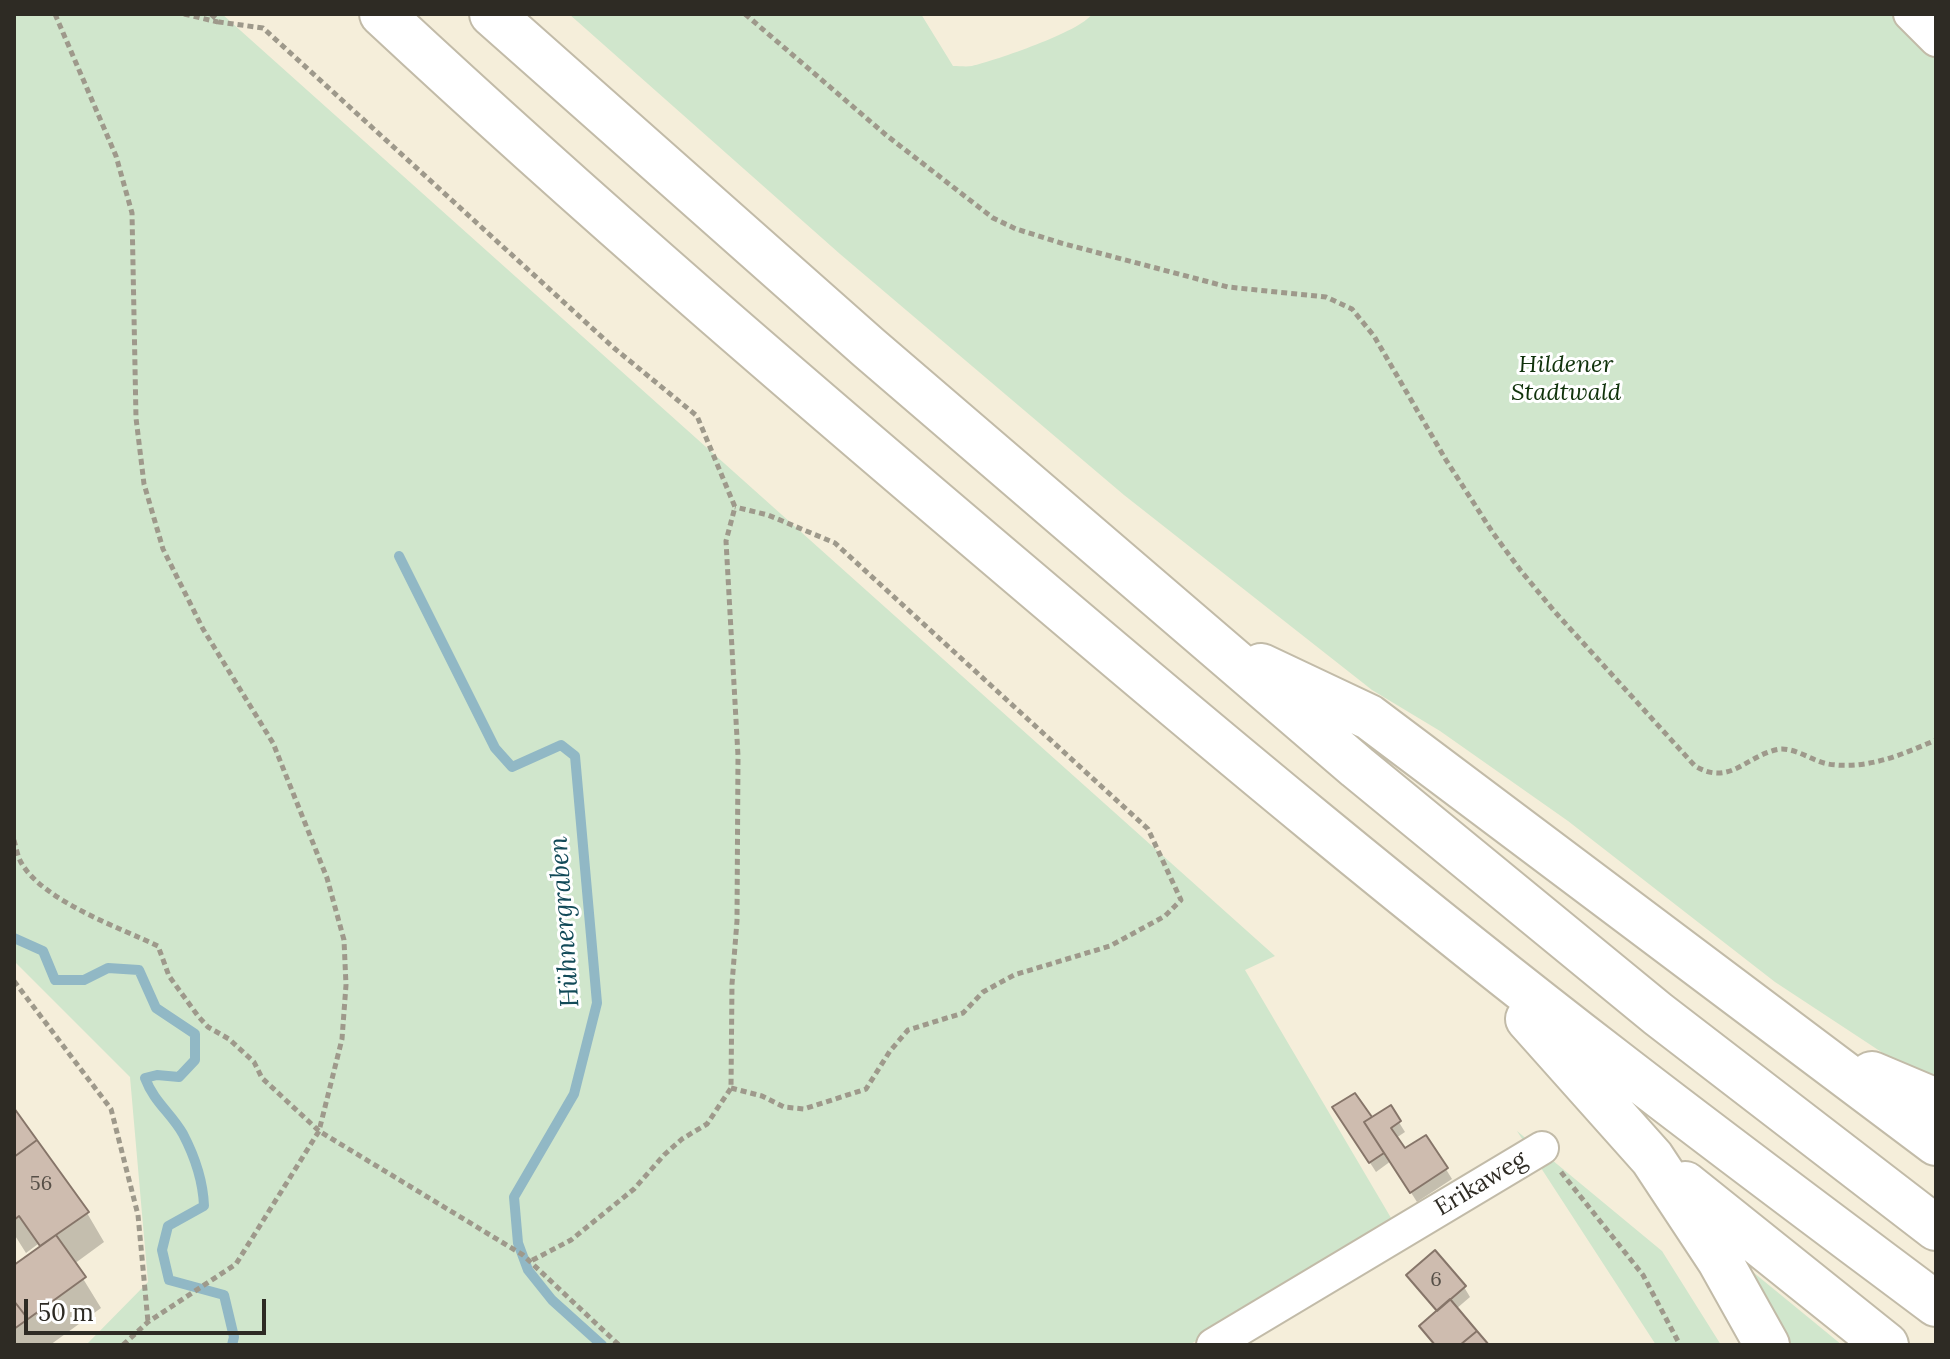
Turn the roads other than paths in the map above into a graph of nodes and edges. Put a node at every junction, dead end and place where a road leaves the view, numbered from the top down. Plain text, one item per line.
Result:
1 (382, 14) edge
2 (492, 14) edge
3 (1910, 14) edge
4 (1936, 40) edge
5 (1208, 640) junction
6 (1453, 933) junction
7 (1804, 1044) junction
8 (1936, 1101) edge
9 (1936, 1143) edge
10 (1542, 1148) road end
11 (1652, 1158) junction
12 (1936, 1228) edge
13 (1936, 1304) edge
14 (1213, 1345) edge
15 (1767, 1345) edge
16 (1886, 1345) edge

1 - 6 highway
2 - 5 highway
3 - 4 street
5 - 7 highway
5 - 12 highway
6 - 11 highway
6 - 13 highway
7 - 8 highway
7 - 9 highway
10 - 14 street, Erikaweg
11 - 15 highway
11 - 16 highway

